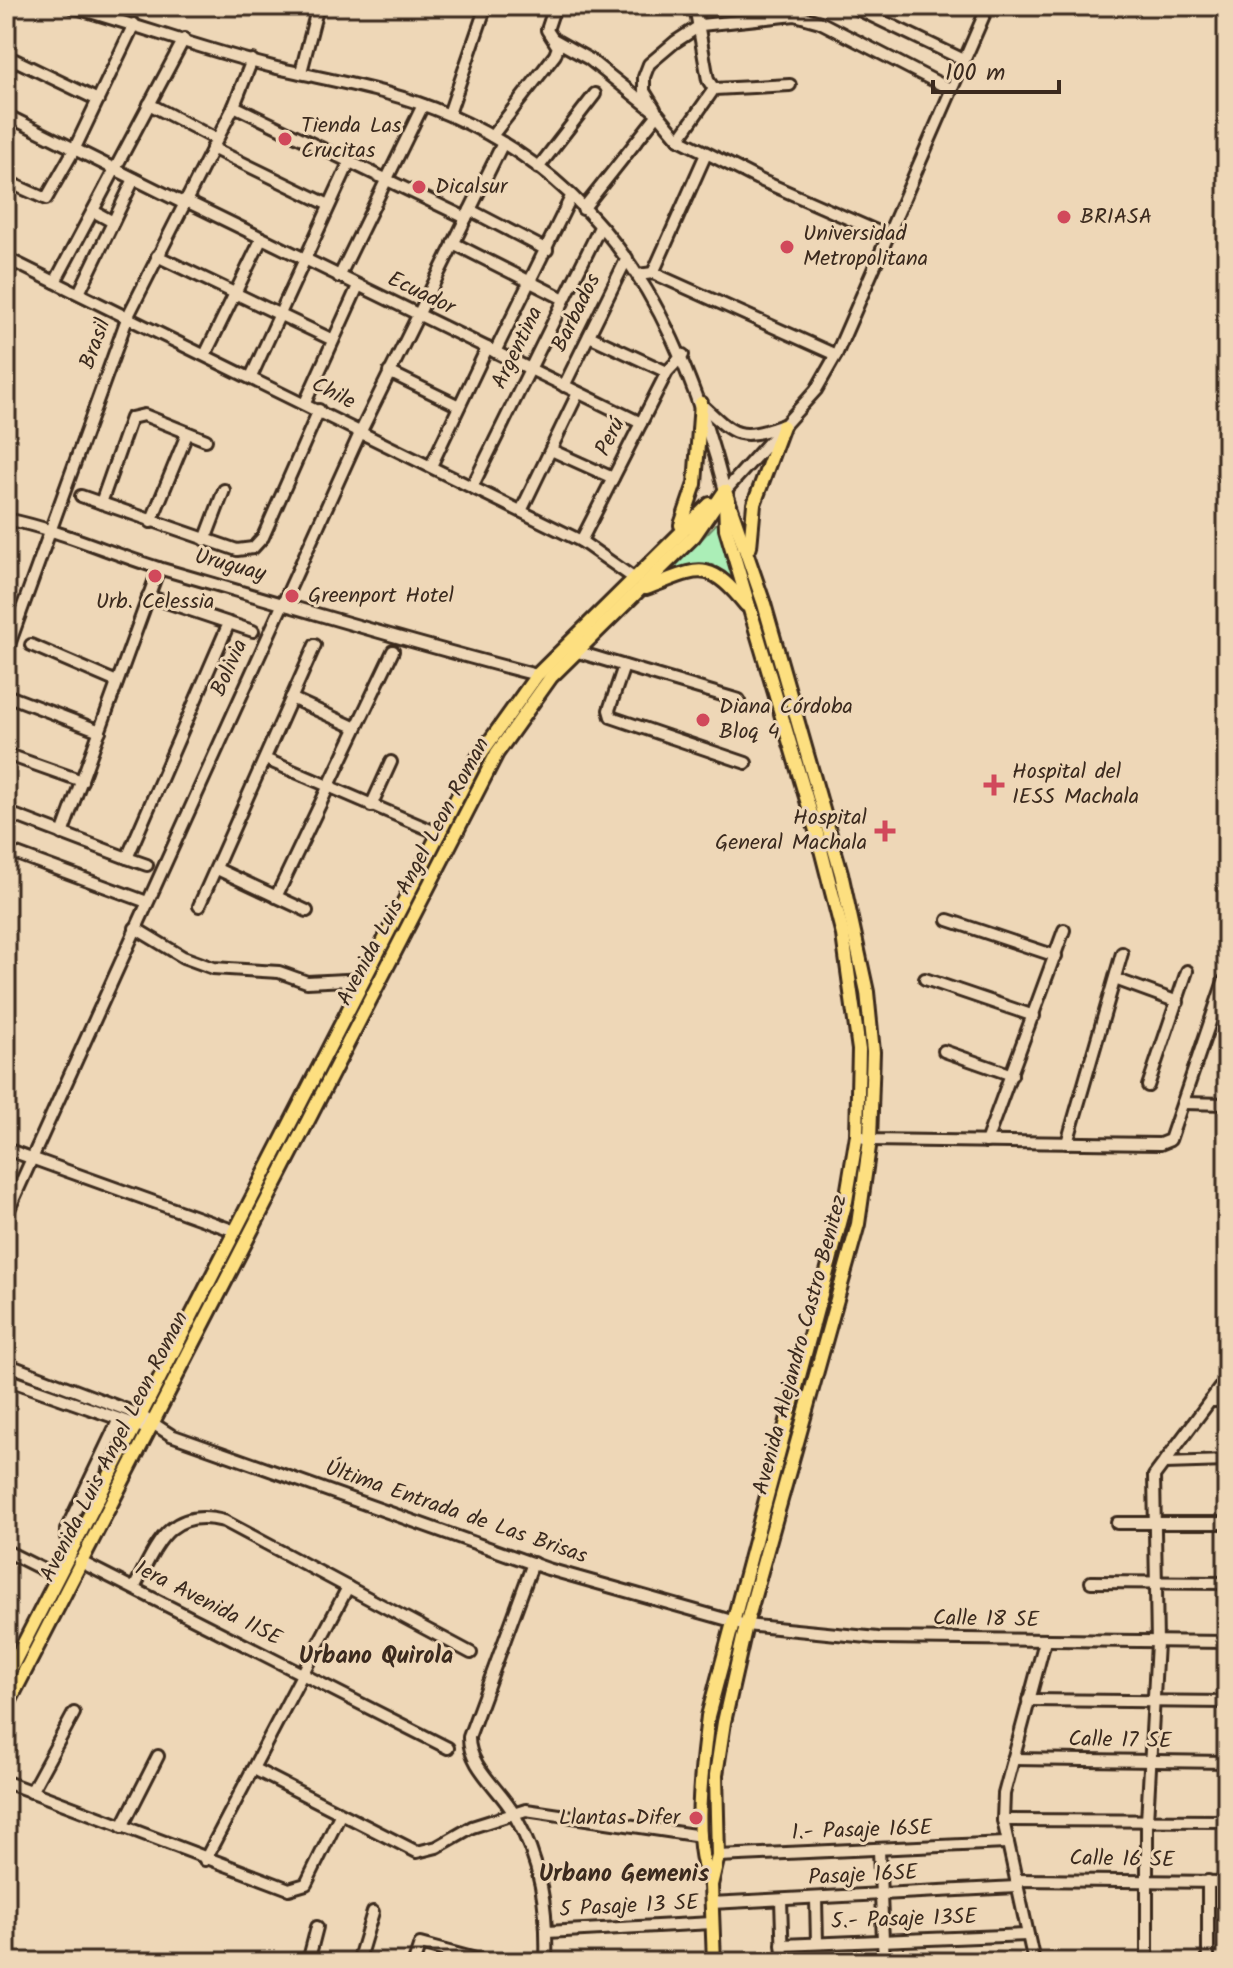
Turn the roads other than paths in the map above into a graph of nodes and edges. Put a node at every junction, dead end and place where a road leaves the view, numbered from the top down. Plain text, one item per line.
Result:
1 (69, 6) edge
2 (115, 6) edge
3 (318, 6) edge
4 (486, 6) edge
5 (555, 6) edge
6 (695, 6) edge
7 (851, 6) edge
8 (988, 6) edge
9 (112, 18) junction
10 (134, 24) junction
11 (701, 25) junction
12 (184, 39) junction
13 (555, 40) junction
14 (252, 60) junction
15 (964, 60) junction
16 (6, 71) edge
17 (301, 72) junction
18 (790, 85) dead end
19 (714, 89) junction
20 (952, 90) junction
21 (595, 94) dead end
22 (98, 100) junction
23 (149, 104) junction
24 (423, 105) junction
25 (234, 106) junction
26 (449, 114) junction
27 (658, 114) junction
28 (6, 115) edge
29 (492, 136) junction
30 (679, 139) junction
31 (503, 143) junction
32 (214, 144) junction
33 (74, 150) junction
34 (706, 154) junction
35 (349, 163) junction
36 (538, 168) junction
37 (114, 170) junction
38 (134, 179) junction
39 (6, 181) edge
40 (388, 181) junction
41 (571, 197) junction
42 (184, 202) junction
43 (329, 205) junction
44 (583, 209) junction
45 (93, 211) junction
46 (468, 214) junction
47 (113, 222) junction
48 (600, 227) junction
49 (888, 236) junction
50 (261, 240) junction
51 (453, 243) junction
52 (547, 250) junction
53 (157, 256) junction
54 (6, 258) edge
55 (627, 258) junction
56 (302, 259) junction
57 (653, 273) junction
58 (638, 275) junction
59 (339, 277) junction
60 (55, 282) junction
61 (530, 282) junction
62 (358, 286) junction
63 (79, 293) junction
64 (235, 293) junction
65 (564, 299) junction
66 (279, 314) junction
67 (418, 315) junction
68 (128, 316) junction
69 (589, 336) junction
70 (333, 340) junction
71 (491, 350) junction
72 (205, 355) junction
73 (683, 355) junction
74 (836, 355) junction
75 (530, 371) junction
76 (389, 372) junction
77 (667, 372) junction
78 (251, 377) junction
79 (564, 386) junction
80 (578, 393) junction
81 (305, 403) junction
82 (701, 403) junction
83 (459, 406) junction
84 (319, 410) junction
85 (641, 423) junction
86 (783, 426) junction
87 (361, 431) junction
88 (187, 434) junction
89 (206, 440) dead end
90 (551, 450) junction
91 (431, 466) junction
92 (613, 478) junction
93 (472, 487) junction
94 (224, 490) dead end
95 (725, 491) junction
96 (81, 496) dead end
97 (101, 503) junction
98 (521, 511) junction
99 (6, 519) edge
100 (151, 522) junction
101 (51, 528) junction
102 (678, 532) junction
103 (205, 540) junction
104 (581, 541) junction
105 (751, 562) junction
106 (159, 568) junction
107 (639, 584) junction
108 (148, 596) junction
109 (282, 601) junction
110 (750, 610) junction
111 (229, 623) junction
112 (253, 631) dead end
113 (31, 645) dead end
114 (315, 645) dead end
115 (393, 651) dead end
116 (578, 652) junction
117 (6, 653) edge
118 (624, 666) junction
119 (537, 675) junction
120 (117, 682) junction
121 (11, 697) dead end
122 (291, 698) junction
123 (739, 700) dead end
124 (354, 727) junction
125 (100, 731) junction
126 (6, 754) edge
127 (265, 759) junction
128 (391, 762) dead end
129 (746, 763) dead end
130 (82, 781) junction
131 (326, 785) junction
132 (371, 806) junction
133 (6, 812) edge
134 (62, 834) junction
135 (440, 834) junction
136 (6, 850) edge
137 (127, 858) junction
138 (147, 865) dead end
139 (217, 869) junction
140 (276, 897) junction
141 (147, 902) junction
142 (199, 906) dead end
143 (307, 911) dead end
144 (948, 920) dead end
145 (393, 925) junction
146 (135, 928) junction
147 (1064, 930) dead end
148 (1122, 953) dead end
149 (1056, 956) junction
150 (387, 965) junction
151 (1187, 971) dead end
152 (925, 979) dead end
153 (1115, 979) junction
154 (1224, 981) dead end
155 (370, 982) junction
156 (356, 997) junction
157 (1178, 1002) junction
158 (1034, 1016) junction
159 (944, 1051) dead end
160 (341, 1052) junction
161 (1012, 1075) junction
162 (1148, 1086) dead end
163 (1183, 1103) junction
164 (1227, 1103) edge
165 (857, 1135) junction
166 (870, 1140) junction
167 (986, 1142) junction
168 (1067, 1143) junction
169 (6, 1149) edge
170 (32, 1157) junction
171 (6, 1216) edge
172 (235, 1231) junction
173 (6, 1364) edge
174 (1227, 1378) edge
175 (6, 1379) edge
176 (1210, 1401) junction
177 (1227, 1401) edge
178 (119, 1419) junction
179 (146, 1423) junction
180 (1227, 1461) edge
181 (1165, 1463) junction
182 (1117, 1523) dead end
183 (1227, 1523) edge
184 (1153, 1524) junction
185 (73, 1544) junction
186 (6, 1551) edge
187 (79, 1561) junction
188 (533, 1563) junction
189 (56, 1576) junction
190 (1091, 1582) dead end
191 (1155, 1583) junction
192 (1227, 1583) edge
193 (348, 1587) junction
194 (134, 1588) junction
195 (739, 1624) junction
196 (1045, 1641) junction
197 (1227, 1642) edge
198 (1157, 1643) junction
199 (471, 1653) dead end
200 (302, 1675) junction
201 (6, 1678) edge
202 (1028, 1700) junction
203 (1152, 1702) junction
204 (1227, 1702) edge
205 (6, 1708) edge
206 (74, 1713) dead end
207 (448, 1748) dead end
208 (158, 1756) dead end
209 (1013, 1759) junction
210 (1149, 1762) junction
211 (1227, 1762) edge
212 (254, 1769) junction
213 (6, 1782) edge
214 (31, 1792) junction
215 (513, 1812) junction
216 (340, 1815) junction
217 (1003, 1820) junction
218 (1147, 1821) junction
219 (1227, 1821) edge
220 (122, 1827) junction
221 (701, 1836) junction
222 (1006, 1843) junction
223 (879, 1851) junction
224 (718, 1856) junction
225 (205, 1860) junction
226 (1147, 1880) junction
227 (1208, 1881) junction
228 (1227, 1882) edge
229 (1016, 1884) junction
230 (711, 1885) junction
231 (881, 1896) junction
232 (816, 1899) junction
233 (781, 1900) junction
234 (711, 1903) junction
235 (373, 1912) dead end
236 (712, 1923) junction
237 (317, 1927) dead end
238 (547, 1932) junction
239 (1027, 1935) junction
240 (884, 1940) junction
241 (817, 1943) junction
242 (782, 1945) junction
243 (308, 1962) edge
244 (358, 1962) edge
245 (414, 1962) edge
246 (487, 1962) edge
247 (546, 1962) edge
248 (714, 1962) edge
249 (783, 1962) edge
250 (884, 1962) edge
251 (1034, 1962) edge
252 (1147, 1962) edge
253 (1208, 1962) edge

1 - 9 street, Avenida Alejandro Castro Benitez
2 - 9 street
3 - 17 street
4 - 26 street
5 - 13 street
6 - 11 street
7 - 15 street
8 - 15 street
9 - 10 street, Avenida Alejandro Castro Benitez
10 - 12 street, Avenida Alejandro Castro Benitez
10 - 22 street
11 - 19 street
11 - 20 street
11 - 27 street
12 - 14 street, Avenida Alejandro Castro Benitez
12 - 23 street
13 - 27 street
13 - 29 street
14 - 17 street, Avenida Alejandro Castro Benitez
14 - 25 street, Brasil
15 - 20 street
16 - 22 street
17 - 24 street, Avenida Alejandro Castro Benitez
18 - 19 street
19 - 30 street
20 - 49 street
21 - 36 street
22 - 33 street
23 - 32 street
23 - 37 street
24 - 26 street, Avenida Alejandro Castro Benitez
24 - 40 street
25 - 32 street, Brasil
25 - 35 street
26 - 29 street, Avenida Alejandro Castro Benitez
27 - 30 street
27 - 44 street
28 - 33 street, Ecuador
29 - 31 street, Avenida Alejandro Castro Benitez
30 - 34 street
31 - 36 street, Avenida Alejandro Castro Benitez
31 - 46 street, Bolivia
32 - 42 street, Brasil
32 - 43 street
33 - 37 street, Ecuador
33 - 39 street
34 - 49 street
34 - 57 street
35 - 40 street
35 - 43 street
36 - 41 street, Avenida Alejandro Castro Benitez
37 - 38 street, Ecuador
37 - 45 street
38 - 42 street, Ecuador
38 - 47 street
40 - 46 street
40 - 59 street
41 - 44 street, Avenida Alejandro Castro Benitez
41 - 52 street
42 - 50 street, Ecuador
42 - 53 street, Brasil
43 - 56 street
44 - 48 street, Avenida Alejandro Castro Benitez
45 - 47 street
45 - 60 street
46 - 51 street, Bolivia
46 - 52 street
47 - 63 street
48 - 55 street, Avenida Alejandro Castro Benitez
48 - 65 street, Argentina
49 - 74 street
50 - 56 street, Ecuador
50 - 64 street
51 - 61 street
51 - 67 street, Bolivia
52 - 61 street
53 - 64 street
53 - 68 street, Brasil
54 - 60 street, Chile
55 - 58 street, Avenida Alejandro Castro Benitez
55 - 69 street, Barbados
56 - 59 street, Ecuador
56 - 66 street
57 - 58 street
57 - 74 street
58 - 73 street, Avenida Alejandro Castro Benitez
59 - 62 street, Ecuador
60 - 63 street, Chile
61 - 65 street
61 - 71 street
62 - 67 street, Ecuador
62 - 70 street
63 - 68 street, Chile
64 - 66 street
64 - 72 street
65 - 75 street, Argentina
66 - 70 street
66 - 78 street
67 - 71 street, Ecuador
67 - 76 street, Bolivia
68 - 72 street, Chile
68 - 101 street, Brasil
69 - 77 street
69 - 79 street, Barbados
70 - 81 street
71 - 75 street, Ecuador
71 - 83 street
72 - 78 street, Chile
73 - 77 street, Perú
73 - 82 street, Avenida Alejandro Castro Benitez
74 - 86 street
75 - 79 street, Ecuador
75 - 93 street, Argentina
76 - 83 street
76 - 87 street, Bolivia
77 - 85 street, Perú
78 - 81 street, Chile
79 - 80 street, Ecuador
80 - 85 street, Ecuador
80 - 90 street
81 - 84 street, Chile
82 - 86 street
82 - 95 street, Avenida Alejandro Castro Benitez
82 - 102 main road
83 - 91 street
84 - 87 street, Chile
84 - 103 street
85 - 92 street, Perú
86 - 95 street
86 - 105 main road
87 - 91 street, Chile
87 - 109 street, Bolivia
88 - 89 street
88 - 97 street
88 - 100 street
90 - 92 street
90 - 98 street
91 - 93 street, Chile
92 - 104 street, Perú
93 - 98 street, Chile
94 - 103 street
95 - 102 main road, Avenida Luis Angel Leon Roman
95 - 105 main road, Avenida Alejandro Castro Benitez
95 - 107 main road, Avenida Luis Angel Leon Roman
95 - 110 main road, Avenida Alejandro Castro Benitez
96 - 97 street
97 - 100 street
98 - 104 street, Chile
99 - 101 street, Uruguay
100 - 103 street
101 - 106 street, Uruguay
101 - 117 street, Brasil
102 - 107 main road, Avenida Luis Angel Leon Roman
104 - 107 street, Chile
105 - 166 main road, Avenida Alejandro Castro Benitez
106 - 108 street
106 - 109 street, Uruguay
107 - 110 main road
107 - 116 main road, Avenida Luis Angel Leon Roman
107 - 119 main road, Avenida Luis Angel Leon Roman
108 - 111 street
108 - 120 street
109 - 119 street, Uruguay
109 - 141 street, Bolivia
110 - 165 main road, Avenida Alejandro Castro Benitez
111 - 112 street
111 - 137 street
113 - 120 street
114 - 122 street
115 - 124 street
116 - 118 street
116 - 150 main road, Avenida Luis Angel Leon Roman
118 - 123 street
118 - 129 street
119 - 135 main road, Avenida Luis Angel Leon Roman
120 - 125 street
121 - 125 street
122 - 124 street
122 - 127 street
124 - 131 street
125 - 130 street
126 - 130 street
127 - 131 street
127 - 139 street
128 - 132 street
130 - 134 street
131 - 132 street
131 - 140 street
132 - 135 street
133 - 134 street
134 - 137 street
135 - 145 main road, Avenida Luis Angel Leon Roman
136 - 141 street
137 - 138 street
139 - 140 street
139 - 142 street
140 - 143 street
141 - 146 street, Bolivia
144 - 149 street
145 - 150 main road
145 - 155 main road, Avenida Luis Angel Leon Roman
146 - 155 street
146 - 170 street, Bolivia
147 - 149 street
148 - 153 street
149 - 158 street
150 - 155 main road, Avenida Luis Angel Leon Roman
151 - 157 street
152 - 158 street
153 - 157 street
153 - 168 street
154 - 163 street
155 - 156 main road, Avenida Luis Angel Leon Roman
155 - 160 main road, Avenida Luis Angel Leon Roman
156 - 160 main road
156 - 172 main road, Avenida Luis Angel Leon Roman
157 - 162 street
158 - 161 street
159 - 161 street
160 - 179 main road, Avenida Luis Angel Leon Roman
161 - 167 street
163 - 164 street
163 - 168 street
165 - 166 street
165 - 195 main road, Avenida Alejandro Castro Benitez
166 - 167 street
166 - 195 main road, Avenida Alejandro Castro Benitez
167 - 168 street
169 - 170 street
170 - 171 street, Bolivia
170 - 172 street
172 - 179 main road, Avenida Luis Angel Leon Roman
173 - 179 street, Última Entrada de Las Brisas
174 - 176 street
175 - 178 street, Última Entrada de Las Brisas
176 - 177 street
176 - 181 street
178 - 179 street, Última Entrada de Las Brisas
178 - 185 street
179 - 185 main road, Avenida Luis Angel Leon Roman
179 - 187 main road, Avenida Luis Angel Leon Roman
179 - 188 street, Última Entrada de Las Brisas
180 - 181 street
181 - 184 street
182 - 184 street
183 - 184 street
184 - 191 street
185 - 189 main road, Avenida Luis Angel Leon Roman
186 - 189 street
187 - 194 street, 1era Avenida 11SE
187 - 205 main road, Avenida Luis Angel Leon Roman
188 - 195 street, Última Entrada de Las Brisas
188 - 215 street
189 - 201 main road, Avenida Luis Angel Leon Roman
190 - 191 street
191 - 192 street
191 - 198 street
193 - 194 street
193 - 199 street
193 - 200 street
194 - 200 street, 1era Avenida 11SE
195 - 196 street, Calle 18 SE
195 - 221 main road, Avenida Alejandro Castro Benitez
195 - 224 main road, Avenida Alejandro Castro Benitez
196 - 198 street, Calle 18 SE
196 - 202 street
197 - 198 street, Calle 18 SE
198 - 203 street
200 - 207 street, 1era Avenida 11SE
200 - 212 street
202 - 203 street
202 - 209 street
203 - 204 street
203 - 210 street
206 - 214 street
208 - 220 street
209 - 210 street, Calle 17 SE
209 - 217 street
210 - 211 street, Calle 17 SE
210 - 218 street
212 - 216 street
212 - 225 street
213 - 214 street
214 - 220 street
215 - 216 street
215 - 221 street
215 - 238 street
216 - 225 street
217 - 218 street
217 - 222 street
218 - 219 street
218 - 226 street
220 - 225 street
221 - 230 main road, Avenida Alejandro Castro Benitez
222 - 223 street, 1.- Pasaje 16SE
222 - 229 street
223 - 224 street, 1.- Pasaje 16SE
223 - 231 street
224 - 230 main road, Avenida Alejandro Castro Benitez
226 - 227 street, Calle 16 SE
226 - 229 street, Calle 16 SE
226 - 252 street
227 - 228 street, Calle 16 SE
227 - 253 street
229 - 231 street, Pasaje 16SE
229 - 239 street
230 - 234 main road, Avenida Alejandro Castro Benitez
231 - 232 street, Pasaje 16SE
231 - 240 street
232 - 233 street, Pasaje 16SE
232 - 241 street
233 - 234 street, Pasaje 16SE
233 - 242 street
234 - 236 main road, Avenida Alejandro Castro Benitez
235 - 244 street
236 - 238 street, 5 Pasaje 13 SE
236 - 248 main road, Avenida Alejandro Castro Benitez
237 - 243 street
238 - 247 street
239 - 240 street, 5.- Pasaje 13SE
239 - 251 street
240 - 241 street, 5.- Pasaje 13SE
240 - 250 street
241 - 242 street, 5.- Pasaje 13SE
242 - 249 street
245 - 246 street

